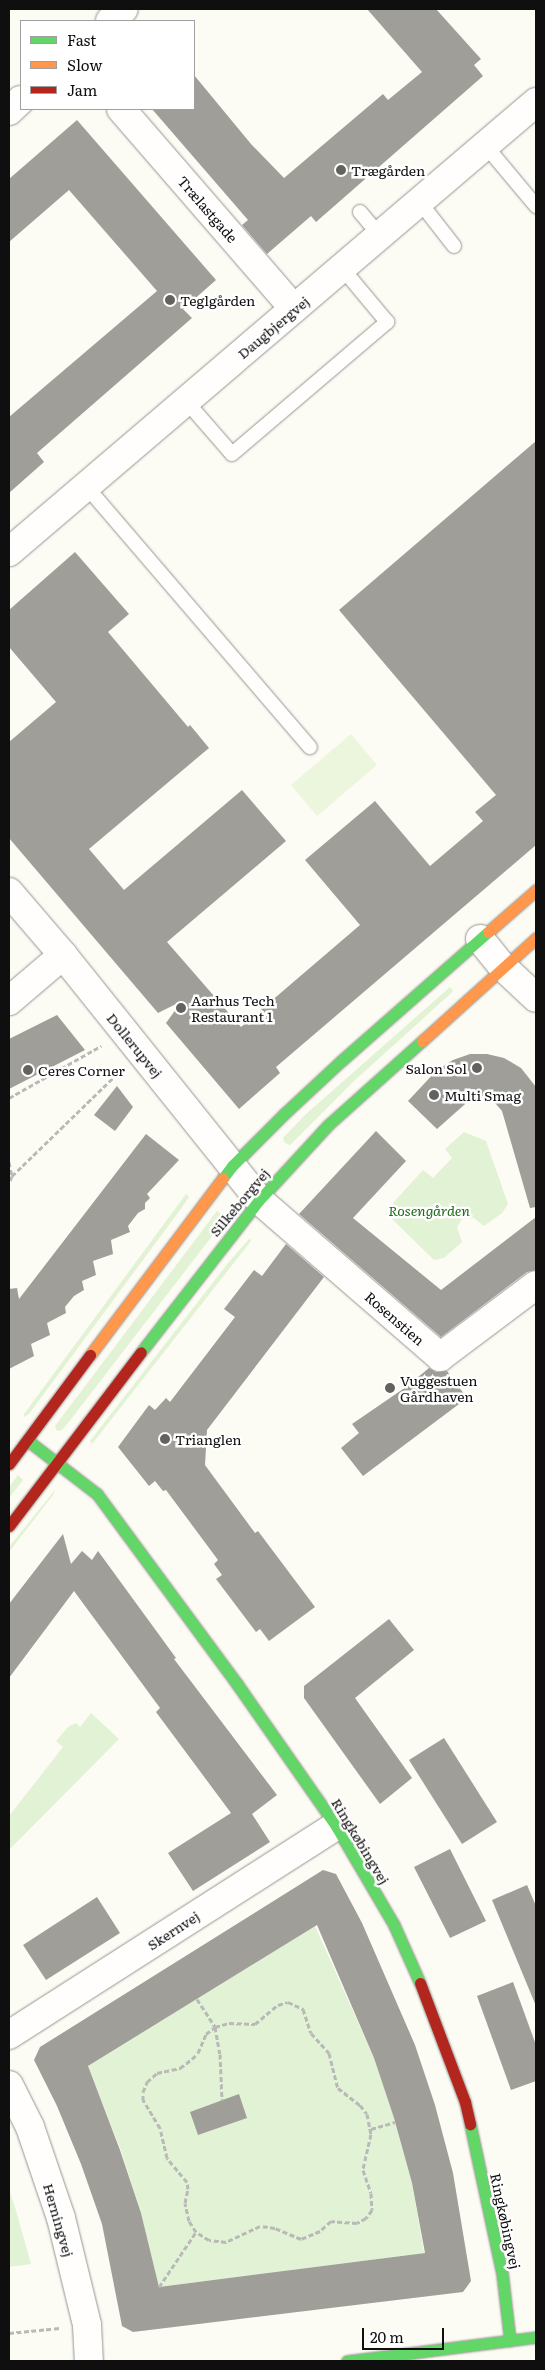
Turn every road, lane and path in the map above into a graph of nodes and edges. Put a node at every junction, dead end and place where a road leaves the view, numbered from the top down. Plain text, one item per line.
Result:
1 (124, 9) edge
2 (111, 20) edge
3 (20, 101) edge
4 (536, 102) edge
5 (122, 110) edge
6 (9, 111) edge
7 (485, 145) junction
8 (419, 201) junction
9 (536, 206) edge
10 (360, 212) dead end
11 (380, 236) junction
12 (454, 246) dead end
13 (342, 268) junction
14 (294, 309) junction
15 (186, 401) junction
16 (86, 486) junction
17 (9, 549) edge
18 (310, 747) dead end
19 (536, 890) edge
20 (9, 892) edge
21 (536, 938) edge
22 (480, 939) junction
23 (63, 955) junction
24 (503, 967) junction
25 (536, 998) edge
26 (9, 1001) edge
27 (133, 1042) junction
28 (9, 1098) edge
29 (9, 1162) edge
30 (232, 1166) junction
31 (12, 1176) junction
32 (9, 1183) edge
33 (259, 1200) junction
34 (536, 1285) edge
35 (27, 1440) junction
36 (57, 1463) junction
37 (9, 1464) edge
38 (9, 1526) edge
39 (336, 1826) junction
40 (196, 1999) dead end
41 (215, 2027) junction
42 (9, 2035) edge
43 (9, 2085) edge
44 (222, 2100) dead end
45 (395, 2122) dead end
46 (371, 2129) junction
47 (196, 2232) junction
48 (159, 2287) dead end
49 (86, 2325) junction
50 (9, 2333) edge
51 (536, 2337) edge
52 (510, 2340) junction
53 (465, 2354) edge
54 (90, 2361) edge
55 (347, 2361) edge

1 - 2 street
3 - 6 street
4 - 7 street, Daugbjergvej
5 - 14 street, Trælastgade
7 - 8 street, Daugbjergvej
7 - 9 lane
8 - 11 street, Daugbjergvej
8 - 12 lane
10 - 11 lane
11 - 13 street, Daugbjergvej
13 - 14 street, Daugbjergvej
13 - 15 lane
14 - 15 street, Daugbjergvej
15 - 16 street, Daugbjergvej
16 - 17 street, Daugbjergvej
16 - 18 lane
19 - 22 street, Silkeborgvej
20 - 23 street, Dollerupvej
21 - 24 street, Silkeborgvej
22 - 24 street
22 - 30 street, Silkeborgvej
23 - 26 street
23 - 27 street, Dollerupvej
24 - 25 street
24 - 33 street, Silkeborgvej
27 - 28 path
27 - 30 street, Dollerupvej
27 - 31 path
29 - 31 path
30 - 33 street, Dollerupvej
30 - 35 street, Silkeborgvej
31 - 32 path
33 - 34 street, Rosenstien
33 - 36 street, Silkeborgvej
35 - 36 street, Ringkøbingvej
35 - 37 street, Silkeborgvej
36 - 38 street, Silkeborgvej
36 - 39 street, Ringkøbingvej
39 - 42 street, Skernvej
39 - 52 street, Ringkøbingvej
40 - 41 path
41 - 44 path
41 - 46 path
41 - 47 path
43 - 49 street, Herningvej
45 - 46 path
46 - 47 path
47 - 48 path
49 - 50 path
49 - 54 street, Herningvej
51 - 52 street
52 - 53 street
53 - 55 street

